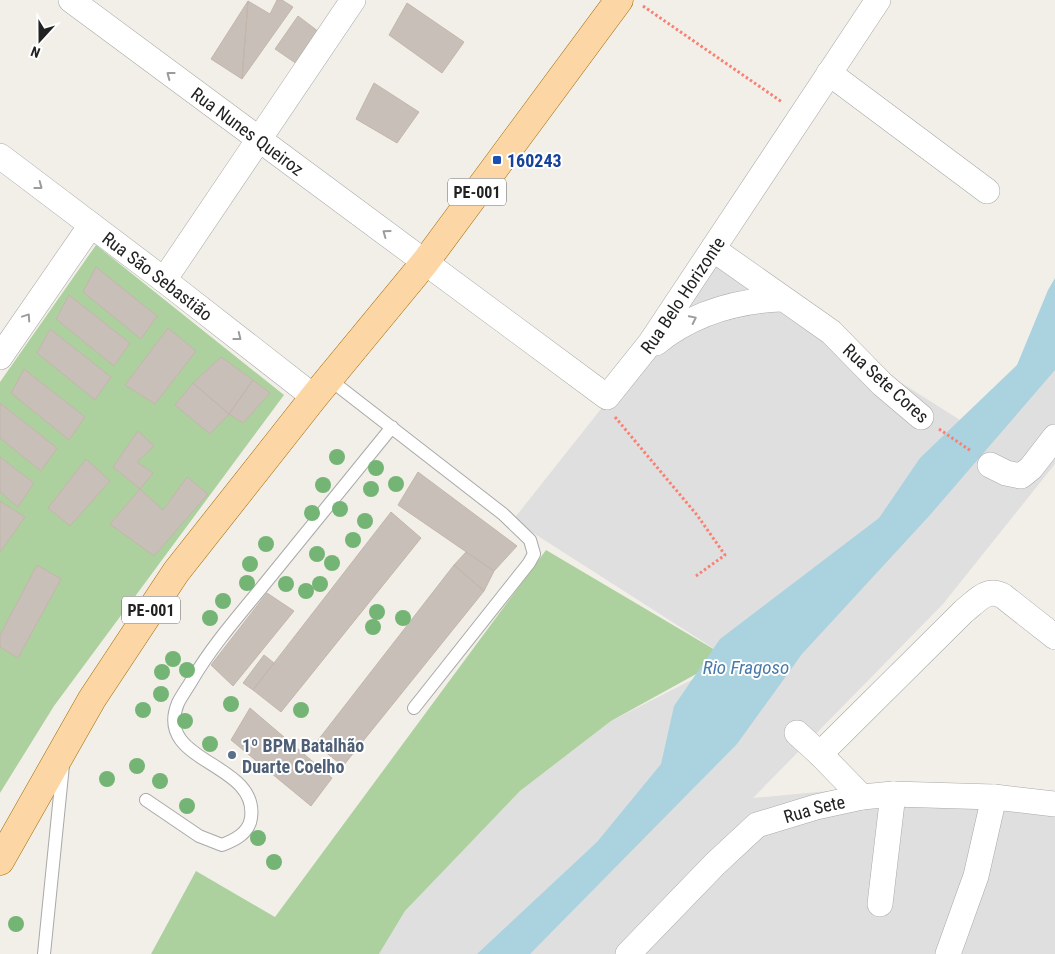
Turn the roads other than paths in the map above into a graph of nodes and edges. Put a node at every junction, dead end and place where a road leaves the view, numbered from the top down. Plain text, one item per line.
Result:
1 (71, 0) edge
2 (353, 0) edge
3 (878, 0) edge
4 (630, 3) edge
5 (829, 73) junction
6 (258, 141) junction
7 (0, 156) edge
8 (987, 191) dead end
9 (90, 225) junction
10 (713, 250) junction
11 (426, 261) junction
12 (164, 280) junction
13 (781, 299) junction
14 (0, 357) edge
15 (640, 357) junction
16 (321, 388) junction
17 (921, 417) road end
18 (392, 427) junction
19 (1055, 437) edge
20 (990, 464) road end
21 (1055, 637) edge
22 (414, 708) dead end
23 (796, 733) dead end
24 (65, 745) junction
25 (820, 754) junction
26 (893, 794) junction
27 (862, 797) junction
28 (994, 797) junction
29 (146, 800) dead end
30 (1055, 804) edge
31 (0, 861) edge
32 (880, 904) dead end
33 (44, 954) edge
34 (628, 954) edge
35 (948, 954) edge

6 -> 1 street, Rua Nunes Queiroz
2 - 6 street
3 - 5 street, Rua Belo Horizonte
4 - 11 main road, PE-001
5 - 8 street
5 - 10 street, Rua Belo Horizonte
11 -> 6 street, Rua Nunes Queiroz
6 - 12 street
7 -> 9 street, Rua São Sebastião
9 - 12 street, Rua São Sebastião
14 -> 9 street
10 - 13 street, Rua Sete Cores
10 - 15 street, Rua Belo Horizonte
11 - 15 street, Rua Belo Horizonte
11 - 16 main road, PE-001
12 -> 16 street, Rua São Sebastião
15 -> 13 street
13 - 17 street, Rua Sete Cores
16 - 18 lane
16 - 24 main road, PE-001
18 - 22 lane
18 - 29 lane
19 - 20 street
21 - 25 street
23 - 25 street
24 - 31 main road, PE-001
24 - 33 lane
25 - 27 street
26 - 27 street, Rua Sete
26 - 28 street, Rua Sete
26 - 32 street
27 - 34 street, Rua Sete
28 - 30 street, Rua Sete
28 - 35 street

